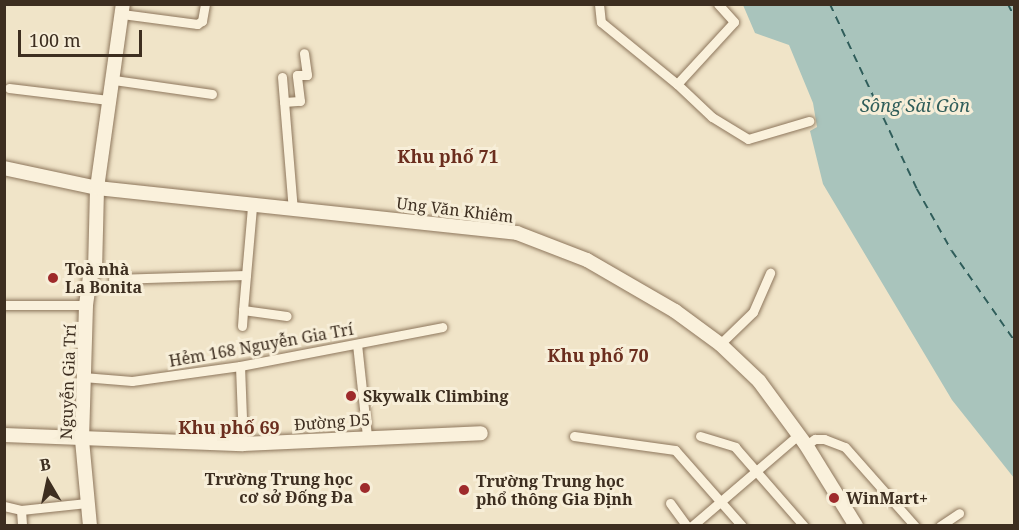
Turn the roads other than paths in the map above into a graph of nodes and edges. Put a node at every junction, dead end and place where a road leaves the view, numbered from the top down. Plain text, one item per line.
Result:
1 (205, 4) edge
2 (599, 4) edge
3 (718, 4) edge
4 (122, 9) edge
5 (304, 53) dead end
6 (282, 77) dead end
7 (114, 80) junction
8 (677, 84) junction
9 (9, 88) dead end
10 (212, 94) dead end
11 (108, 100) junction
12 (284, 102) junction
13 (809, 121) dead end
14 (4, 168) edge
15 (96, 193) junction
16 (252, 207) junction
17 (293, 210) junction
18 (770, 273) dead end
19 (246, 275) junction
20 (113, 279) dead end
21 (4, 305) edge
22 (86, 305) junction
23 (243, 310) junction
24 (287, 316) dead end
25 (242, 326) dead end
26 (442, 327) dead end
27 (357, 344) junction
28 (720, 344) junction
29 (240, 366) junction
30 (83, 377) junction
31 (481, 433) dead end
32 (4, 435) edge
33 (367, 436) junction
34 (574, 436) dead end
35 (700, 436) dead end
36 (82, 440) junction
37 (802, 440) junction
38 (243, 444) junction
39 (757, 470) junction
40 (721, 500) junction
41 (87, 503) junction
42 (670, 503) dead end
43 (4, 506) edge
44 (21, 510) junction
45 (959, 513) dead end
46 (22, 525) edge
47 (90, 525) edge
48 (687, 525) edge
49 (692, 525) edge
50 (741, 525) edge
51 (804, 525) edge
52 (856, 525) edge
53 (915, 525) edge
54 (940, 525) edge

1 - 4 street
2 - 8 street
3 - 8 street
4 - 7 street, Nguyễn Gia Trí
5 - 12 street
6 - 12 street
7 - 10 street
7 - 11 street, Nguyễn Gia Trí
8 - 13 street
9 - 11 street
11 - 15 street, Nguyễn Gia Trí
12 - 17 street
14 - 15 street, Ung Văn Khiêm
15 - 16 street, Ung Văn Khiêm
15 - 22 street, Nguyễn Gia Trí
16 - 17 street, Ung Văn Khiêm
16 - 19 street
17 - 28 street, Ung Văn Khiêm
18 - 28 street
19 - 20 street
19 - 23 street
21 - 22 street
22 - 30 street, Nguyễn Gia Trí
23 - 24 street
23 - 25 street
26 - 27 street, Hẻm 168 Nguyễn Gia Trí
27 - 29 street, Hẻm 168 Nguyễn Gia Trí
27 - 33 street
28 - 37 street, Ung Văn Khiêm
29 - 30 street, Hẻm 168 Nguyễn Gia Trí
29 - 38 street
30 - 36 street, Nguyễn Gia Trí
31 - 33 street, Đường D5
32 - 36 street, Đường D5
33 - 38 street, Đường D5
34 - 40 street
35 - 39 street
36 - 38 street, Đường D5
36 - 41 street, Nguyễn Gia Trí
37 - 39 street
37 - 52 street, Ung Văn Khiêm
37 - 53 street
39 - 40 street
39 - 51 street
40 - 49 street
40 - 50 street
41 - 44 street
41 - 47 street, Nguyễn Gia Trí
42 - 48 street
43 - 44 street
44 - 46 street
45 - 54 street

